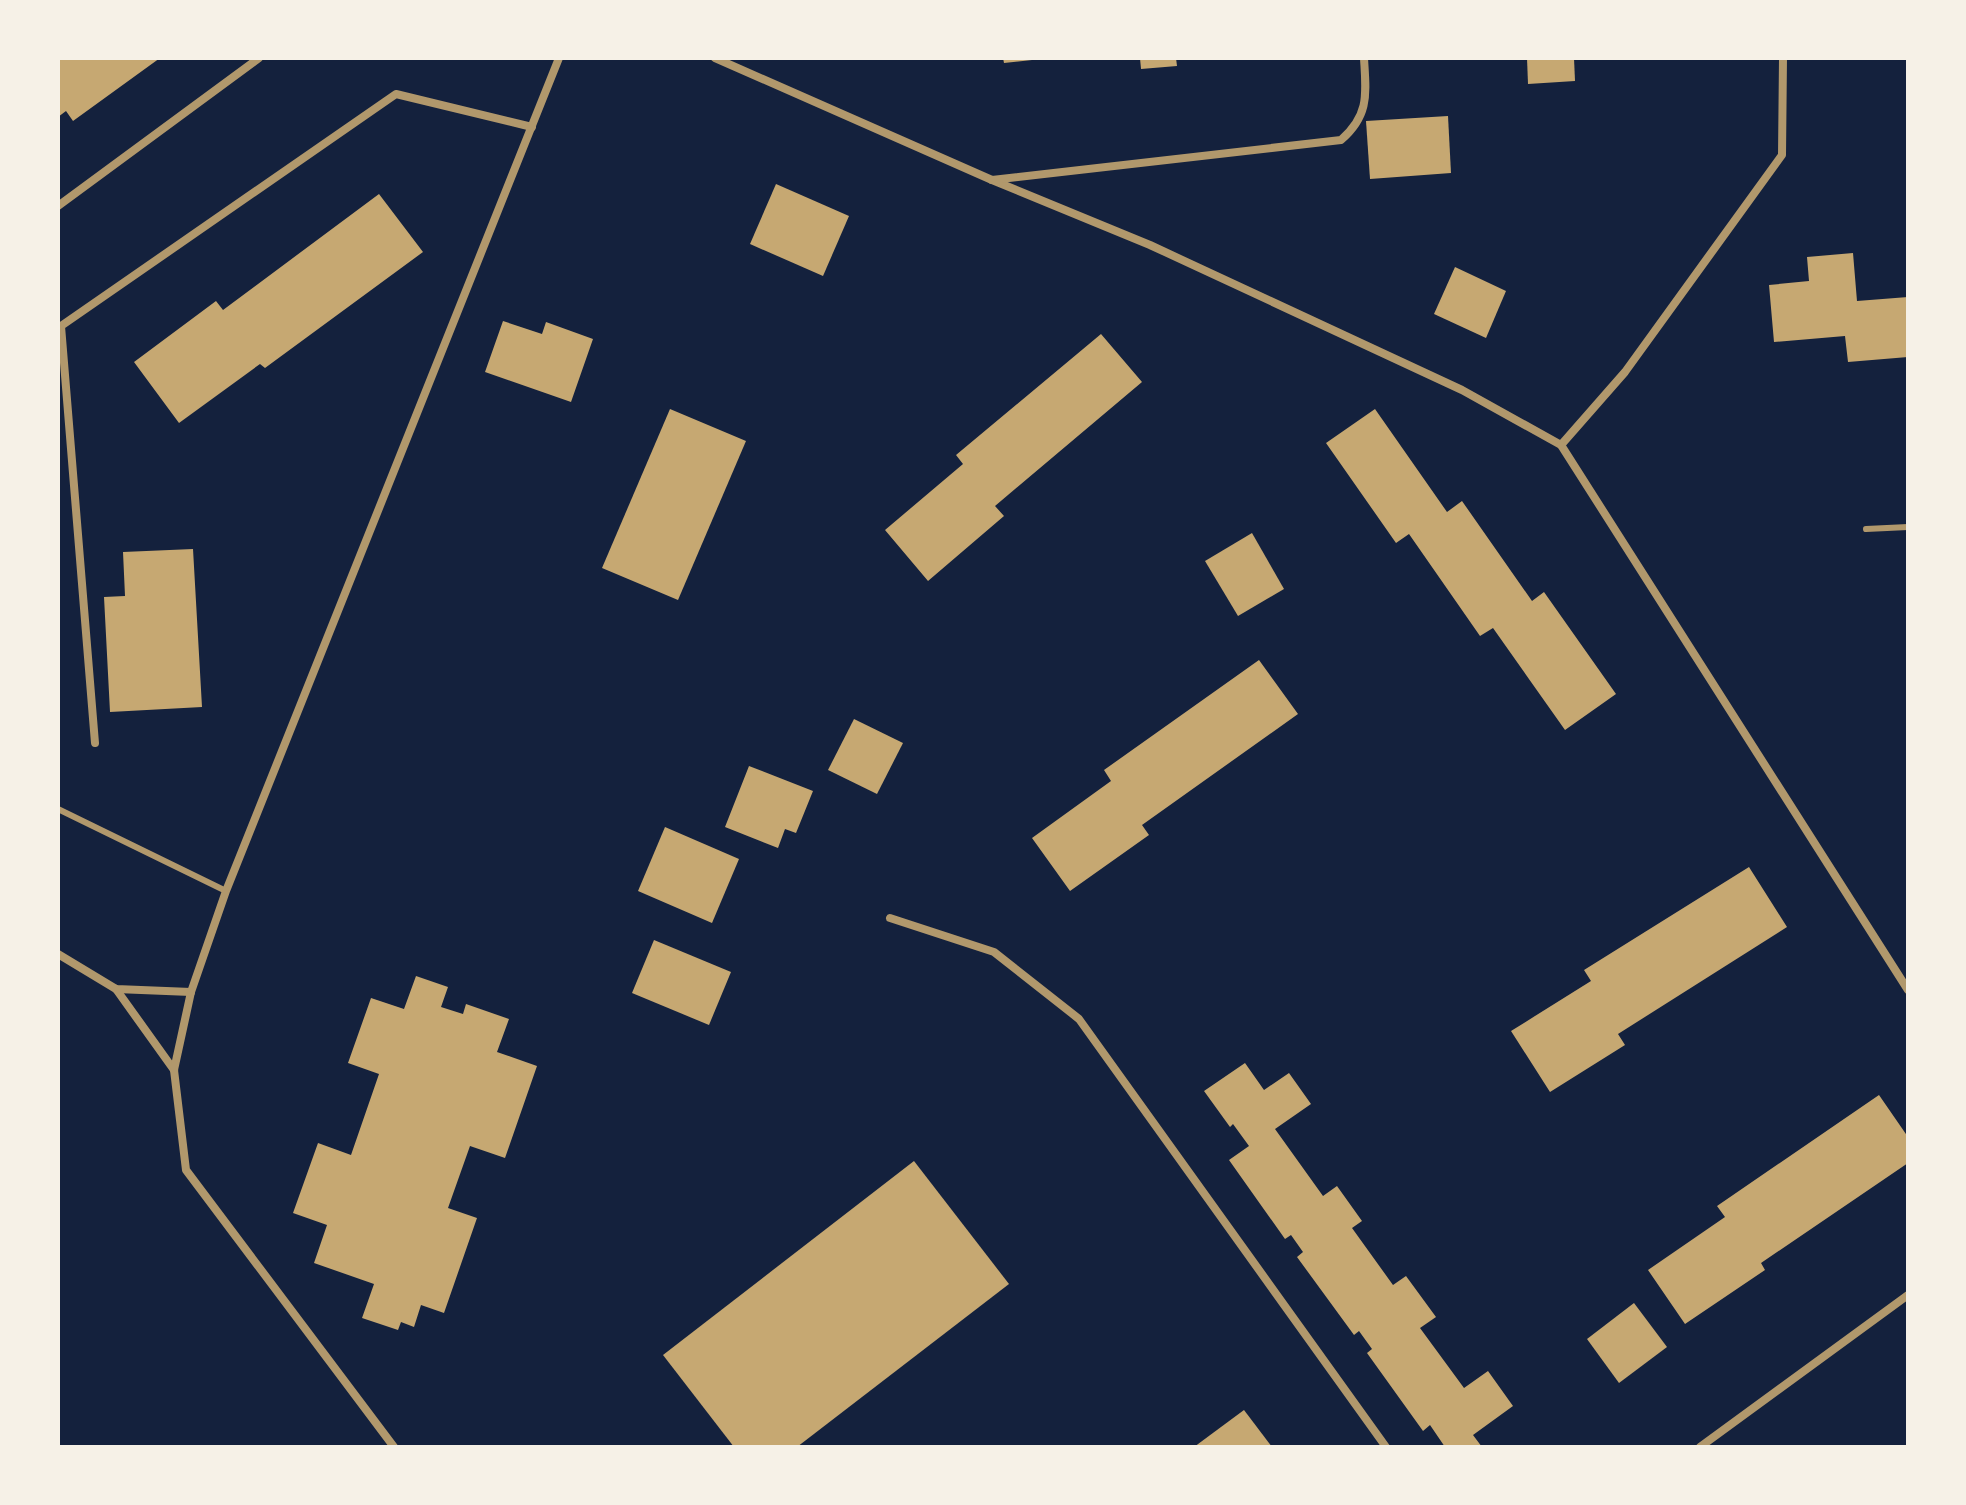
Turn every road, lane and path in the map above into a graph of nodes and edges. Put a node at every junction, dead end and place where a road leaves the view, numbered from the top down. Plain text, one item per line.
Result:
1 (259, 58) edge
2 (559, 58) edge
3 (715, 58) edge
4 (1364, 58) edge
5 (1783, 58) edge
6 (532, 127) junction
7 (992, 180) junction
8 (58, 206) edge
9 (1561, 445) junction
10 (1908, 527) edge
11 (1866, 529) dead end
12 (95, 743) dead end
13 (58, 809) edge
14 (226, 891) junction
15 (890, 918) dead end
16 (58, 954) edge
17 (116, 989) junction
18 (1908, 990) edge
19 (191, 992) junction
20 (174, 1070) junction
21 (1908, 1295) edge
22 (394, 1447) edge
23 (1386, 1447) edge
24 (1700, 1447) edge

1 - 8 street
2 - 6 street
3 - 7 street
4 - 7 street
5 - 9 street
6 - 12 street
6 - 14 street
7 - 9 street
9 - 18 street
10 - 11 lane
13 - 14 lane
14 - 19 street
15 - 23 street
16 - 17 street
17 - 19 street
17 - 20 street
19 - 20 street
20 - 22 street
21 - 24 street

